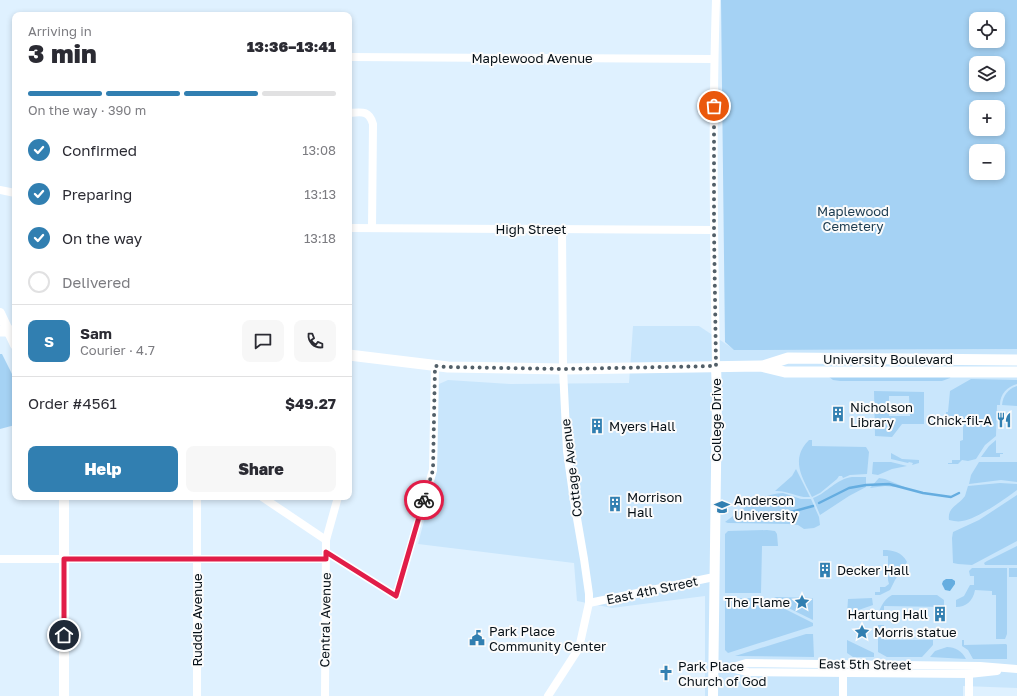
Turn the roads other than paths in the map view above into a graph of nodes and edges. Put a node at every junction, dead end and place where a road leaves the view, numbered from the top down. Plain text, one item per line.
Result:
1 (716, 0) edge
2 (352, 57) edge
3 (714, 59) junction
4 (352, 113) edge
5 (0, 190) edge
6 (12, 192) edge
7 (352, 228) edge
8 (372, 228) junction
9 (562, 229) junction
10 (714, 230) junction
11 (0, 313) edge
12 (8, 331) edge
13 (352, 355) edge
14 (820, 359) junction
15 (1017, 360) edge
16 (435, 366) junction
17 (716, 366) junction
18 (761, 366) junction
19 (563, 369) junction
20 (820, 372) junction
21 (1017, 372) edge
22 (64, 500) edge
23 (197, 500) edge
24 (266, 500) edge
25 (337, 500) edge
26 (326, 540) junction
27 (326, 556) junction
28 (0, 559) edge
29 (64, 559) junction
30 (197, 559) junction
31 (714, 576) junction
32 (589, 603) junction
33 (843, 664) junction
34 (730, 668) junction
35 (713, 669) junction
36 (1015, 669) edge
37 (843, 673) junction
38 (969, 675) dead end
39 (64, 696) edge
40 (197, 696) edge
41 (325, 696) edge
42 (548, 696) edge
43 (713, 696) edge
44 (843, 696) edge
45 (970, 696) edge

1 - 3 street, College Drive
2 - 3 street, Maplewood Avenue
3 - 10 street, College Drive
4 - 8 street
5 - 6 street
7 - 8 street, High Street
8 - 9 street, High Street
9 - 10 street, High Street
9 - 19 street, Cottage Avenue
10 - 17 street, College Drive
11 - 12 street
13 - 16 main road, University Boulevard
14 - 15 main road, University Boulevard
14 - 18 main road, University Boulevard
14 - 20 street
16 - 19 main road, University Boulevard
16 - 27 street
17 - 18 main road, University Boulevard
17 - 19 main road, University Boulevard
17 - 31 street, College Drive
18 - 20 main road, University Boulevard
19 - 32 street, Cottage Avenue
20 - 21 main road, University Boulevard
22 - 29 street
23 - 30 street, Ruddle Avenue
24 - 26 street
25 - 26 street, Central Avenue
26 - 27 street, Central Avenue
27 - 30 street
27 - 41 street, Central Avenue
28 - 29 street
29 - 30 street
29 - 39 street
30 - 40 street, Ruddle Avenue
31 - 32 street, East 4th Street
31 - 35 street, College Drive
32 - 42 street, Cottage Avenue
33 - 34 street, East 5th Street
33 - 36 street, East 5th Street
33 - 37 street
34 - 35 street, East 5th Street
34 - 37 street
35 - 43 street, College Drive
36 - 37 street
37 - 44 street
38 - 45 street

